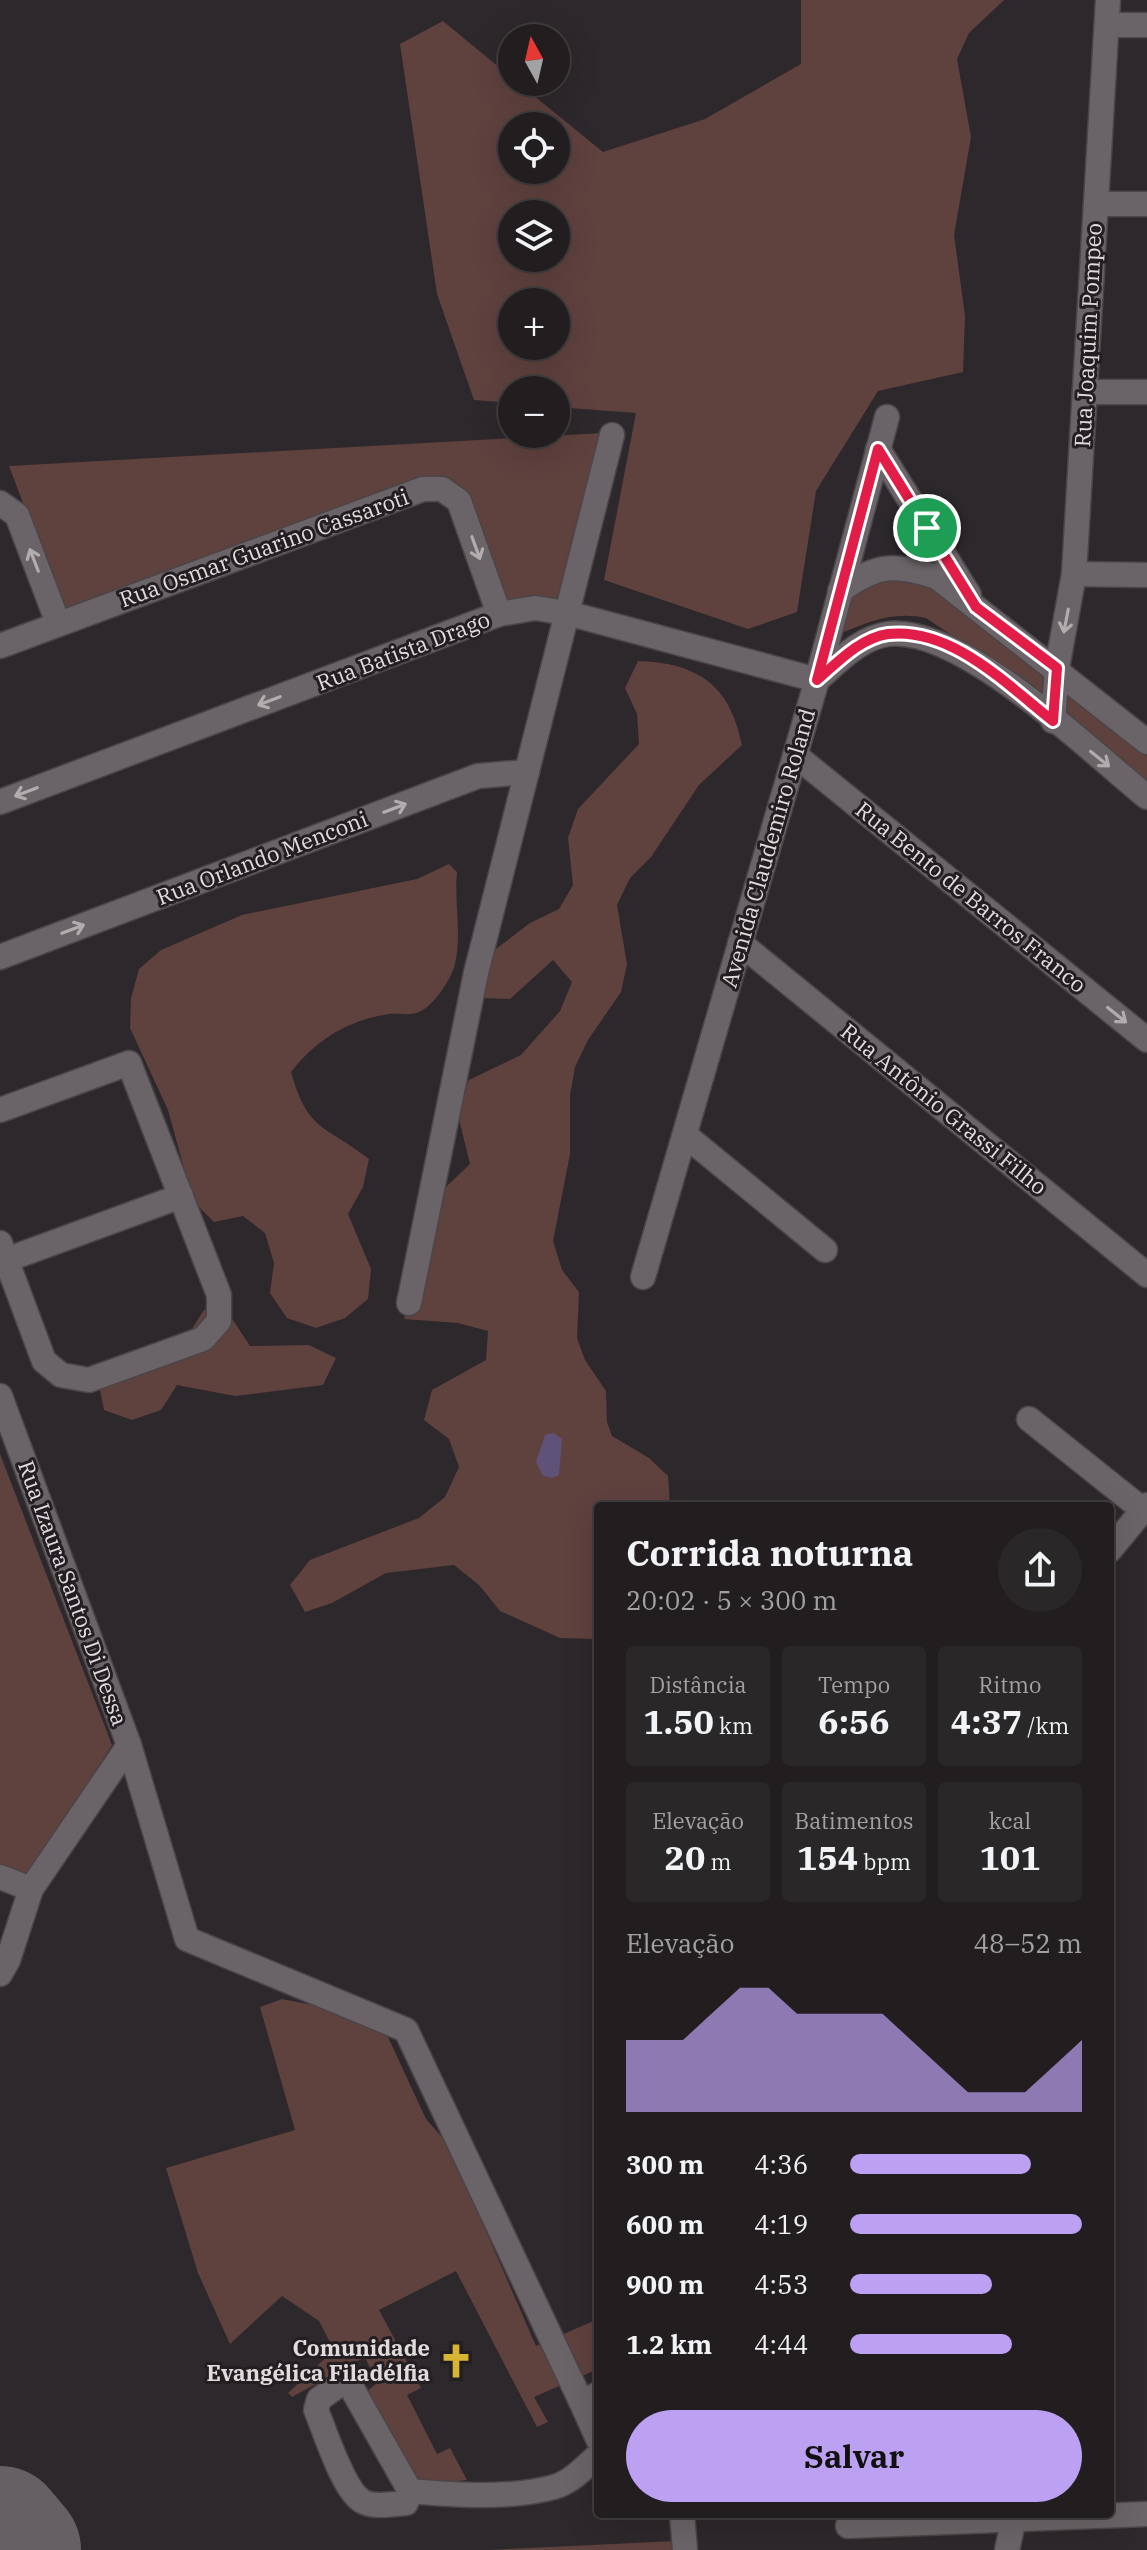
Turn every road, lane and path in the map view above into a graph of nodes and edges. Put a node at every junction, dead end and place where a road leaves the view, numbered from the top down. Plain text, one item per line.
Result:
1 (1108, 0) edge
2 (1107, 25) junction
3 (1147, 25) edge
4 (1096, 204) junction
5 (1147, 204) edge
6 (1085, 392) junction
7 (1147, 392) edge
8 (887, 417) dead end
9 (612, 435) dead end
10 (878, 449) junction
11 (0, 503) edge
12 (1074, 574) junction
13 (1147, 575) edge
14 (840, 591) junction
15 (976, 607) junction
16 (567, 613) junction
17 (499, 614) junction
18 (58, 623) junction
19 (0, 646) edge
20 (1057, 668) junction
21 (817, 680) junction
22 (1053, 721) junction
23 (1147, 742) edge
24 (795, 755) junction
25 (527, 772) junction
26 (1147, 797) edge
27 (0, 802) edge
28 (740, 943) junction
29 (0, 957) edge
30 (1147, 1040) edge
31 (0, 1110) edge
32 (685, 1135) junction
33 (181, 1196) junction
34 (825, 1250) dead end
35 (3, 1252) edge
36 (1147, 1275) edge
37 (643, 1277) dead end
38 (409, 1303) dead end
39 (0, 1396) edge
40 (1029, 1419) dead end
41 (1145, 1508) edge
42 (1114, 1545) edge
43 (129, 1745) junction
44 (0, 1877) edge
45 (31, 1889) junction
46 (0, 1974) edge
47 (588, 2400) edge
48 (594, 2433) edge
49 (594, 2454) edge
50 (410, 2491) junction
51 (1147, 2514) edge
52 (1114, 2515) edge
53 (682, 2518) edge
54 (959, 2518) edge
55 (1015, 2518) edge
56 (848, 2520) edge
57 (685, 2550) edge
58 (843, 2550) edge
59 (1007, 2550) edge

1 - 2 street, Rua Joaquim Pompeo
2 - 3 street
2 - 4 street, Rua Joaquim Pompeo
4 - 5 street
4 - 6 street, Rua Joaquim Pompeo
6 - 7 street
6 - 12 street, Rua Joaquim Pompeo
8 - 10 street, Avenida Claudemiro Roland
9 - 16 street
10 - 14 street, Avenida Claudemiro Roland
10 - 15 street
18 -> 11 street
12 - 13 street
12 -> 20 street, Rua Joaquim Pompeo
14 - 15 street
14 - 21 street, Avenida Claudemiro Roland
15 - 20 street
16 - 17 street, Rua Batista Drago
16 - 21 street, Rua Batista Drago
16 - 25 street
18 -> 17 street, Rua Osmar Guarino Cassaroti
17 -> 27 street, Rua Batista Drago
18 - 19 street, Rua Osmar Guarino Cassaroti
20 - 22 street, Rua Joaquim Pompeo
20 - 23 street
21 - 22 street
21 - 24 street, Avenida Claudemiro Roland
22 -> 26 street
24 - 28 street, Avenida Claudemiro Roland
24 -> 30 street, Rua Bento de Barros Franco
29 -> 25 street, Rua Orlando Menconi
25 - 38 street
28 - 32 street, Avenida Claudemiro Roland
28 - 36 street, Rua Antônio Grassi Filho
31 - 33 street
32 - 34 street
32 - 37 street, Avenida Claudemiro Roland
33 - 35 street
33 - 35 street
39 - 43 street, Rua Izaura Santos Di Dessa
40 - 41 street
41 - 42 street
43 - 45 street
43 - 47 street, Rua Izaura Santos Di Dessa
44 - 45 street
45 - 46 street
47 - 48 street
49 - 50 street
50 - 50 street
51 - 52 street
53 - 57 street
54 - 56 street
55 - 59 street
56 - 58 street

